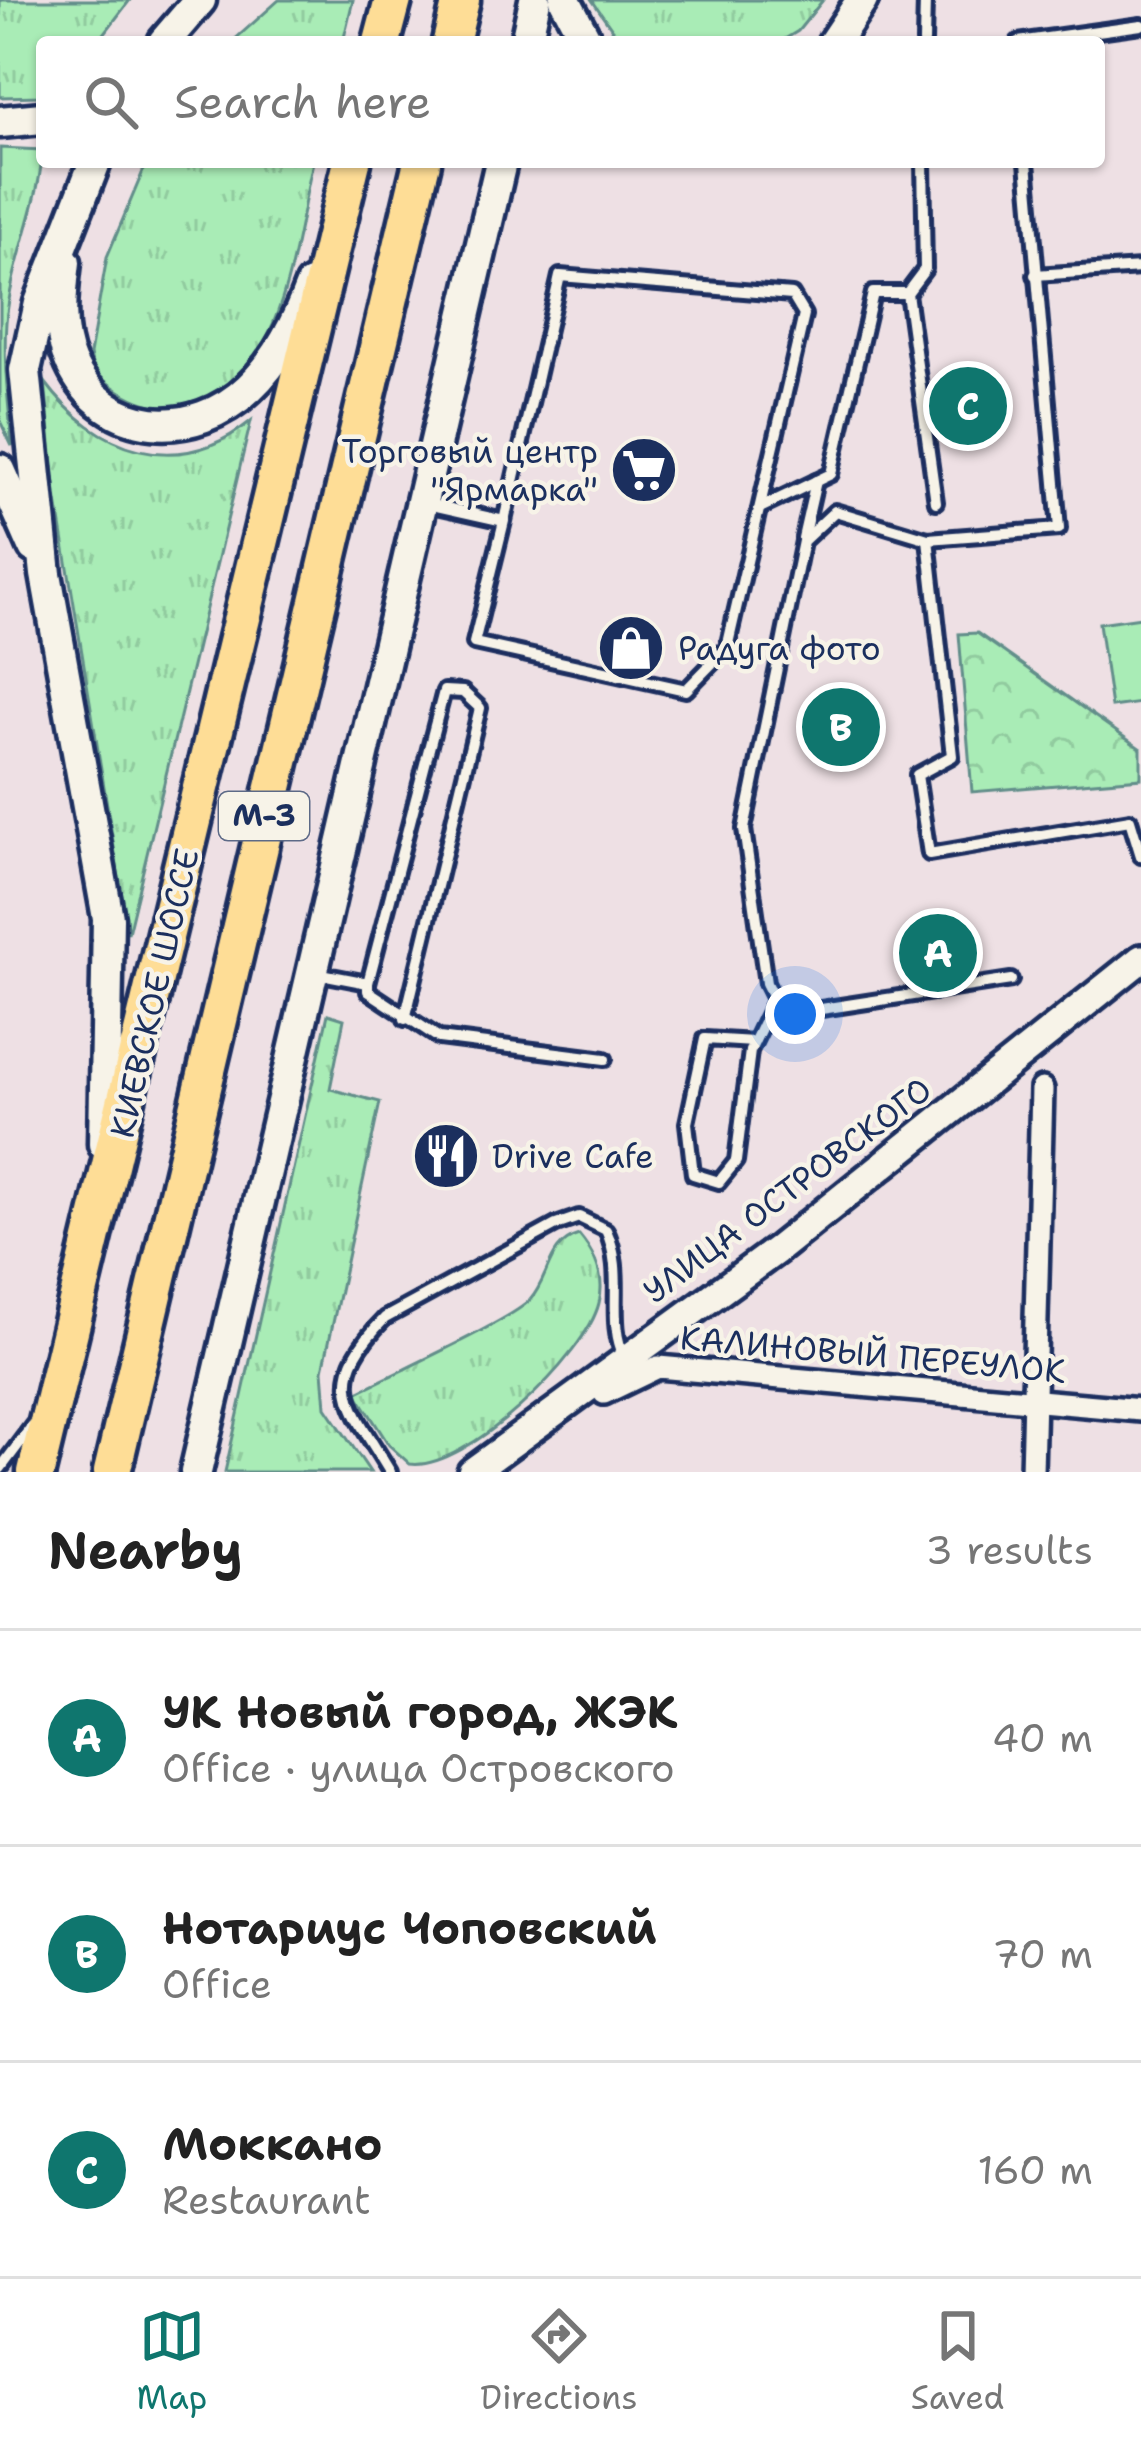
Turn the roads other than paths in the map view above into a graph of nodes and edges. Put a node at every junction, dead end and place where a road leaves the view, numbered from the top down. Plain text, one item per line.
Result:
1 (200, 0) edge
2 (393, 0) edge
3 (461, 0) edge
4 (535, 0) edge
5 (565, 0) edge
6 (862, 0) edge
7 (925, 0) edge
8 (1141, 25) edge
9 (165, 36) edge
10 (384, 36) edge
11 (452, 36) edge
12 (527, 36) edge
13 (584, 36) edge
14 (838, 36) edge
15 (924, 36) edge
16 (1061, 36) edge
17 (36, 119) edge
18 (0, 122) edge
19 (93, 168) edge
20 (350, 168) edge
21 (421, 168) edge
22 (922, 168) edge
23 (1027, 168) edge
24 (503, 170) edge
25 (336, 224) junction
26 (68, 230) junction
27 (1141, 268) edge
28 (1035, 274) junction
29 (908, 293) junction
30 (0, 470) edge
31 (816, 481) junction
32 (936, 502) dead end
33 (424, 503) junction
34 (760, 508) junction
35 (504, 521) junction
36 (928, 539) junction
37 (803, 541) junction
38 (46, 574) junction
39 (1141, 856) edge
40 (1141, 959) edge
41 (315, 973) junction
42 (1011, 980) dead end
43 (368, 983) junction
44 (775, 999) junction
45 (405, 1019) junction
46 (754, 1042) junction
47 (604, 1059) dead end
48 (1042, 1089) dead end
49 (103, 1207) junction
50 (624, 1356) junction
51 (604, 1393) dead end
52 (53, 1399) junction
53 (1033, 1402) junction
54 (1141, 1410) edge
55 (200, 1464) edge
56 (0, 1469) edge
57 (36, 1472) edge
58 (112, 1472) edge
59 (390, 1472) edge
60 (472, 1472) edge
61 (1032, 1472) edge

1 - 9 main road
2 - 10 highway
3 - 11 highway
4 - 12 main road
5 - 13 main road
6 - 14 main road
7 - 15 lane
8 - 16 lane
17 - 18 main road
19 - 26 main road
20 - 25 highway, КИЕВСКОЕ ШОССЕ / М-3
21 - 58 highway, КИЕВСКОЕ ШОССЕ / М-3
22 - 29 lane
23 - 28 lane
24 - 33 main road
25 - 26 main road
25 - 49 highway, КИЕВСКОЕ ШОССЕ / М-3
26 - 38 main road
27 - 28 lane
28 - 36 lane
29 - 31 lane
29 - 32 lane
30 - 38 main road
31 - 34 lane
31 - 37 lane
33 - 35 lane
33 - 41 main road
34 - 35 lane
34 - 35 lane
36 - 37 lane
36 - 39 lane
37 - 44 lane
38 - 49 main road
40 - 50 street, УЛИЦА ОСТРОВСКОГО
41 - 43 lane
41 - 55 main road
42 - 44 lane
43 - 45 lane
43 - 45 lane
44 - 46 lane
45 - 47 lane
46 - 46 lane
48 - 53 street
49 - 52 highway, КИЕВСКОЕ ШОССЕ / М-3
50 - 59 lane
50 - 60 street, УЛИЦА ОСТРОВСКОГО
51 - 53 street, КАЛИНОВЫЙ ПЕРЕУЛОК
52 - 56 lane
52 - 57 highway, КИЕВСКОЕ ШОССЕ / М-3
53 - 54 street, КАЛИНОВЫЙ ПЕРЕУЛОК
53 - 61 street

